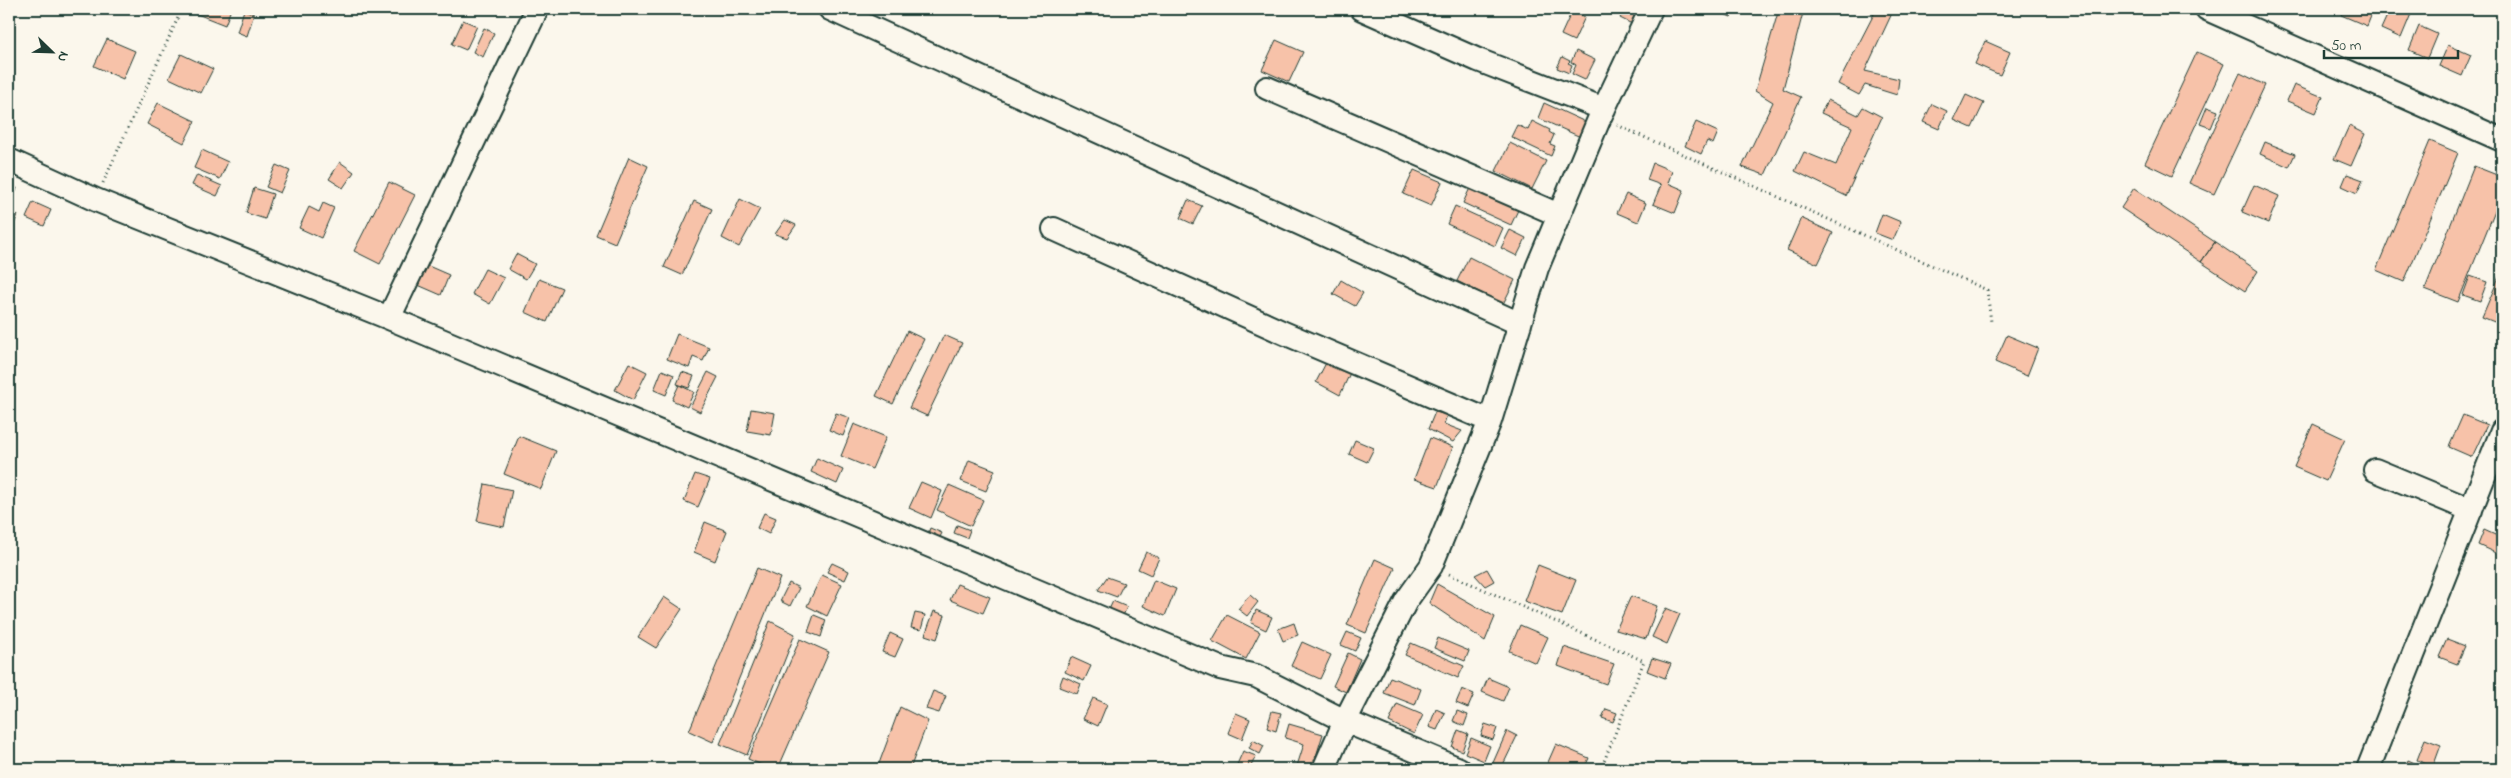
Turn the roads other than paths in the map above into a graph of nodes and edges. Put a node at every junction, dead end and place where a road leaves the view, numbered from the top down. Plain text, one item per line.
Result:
1 (536, 9) edge
2 (830, 9) edge
3 (1362, 9) edge
4 (1651, 9) edge
5 (2207, 9) edge
6 (1267, 88) dead end
7 (1602, 113) junction
8 (2502, 140) edge
9 (9, 160) edge
10 (1559, 215) junction
11 (1054, 229) dead end
12 (388, 318) junction
13 (1520, 324) junction
14 (1490, 421) junction
15 (2502, 431) edge
16 (2375, 470) dead end
17 (2471, 510) junction
18 (1345, 721) junction
19 (1324, 769) edge
20 (1459, 769) edge
21 (2368, 769) edge

1 - 12 street
2 - 13 street
3 - 7 street
4 - 7 street
5 - 8 street
6 - 10 street
7 - 10 street
9 - 12 street
10 - 13 street
11 - 14 street
12 - 18 street
13 - 14 street
14 - 18 street
15 - 17 street
16 - 17 street
17 - 21 street
18 - 19 street
18 - 20 street

